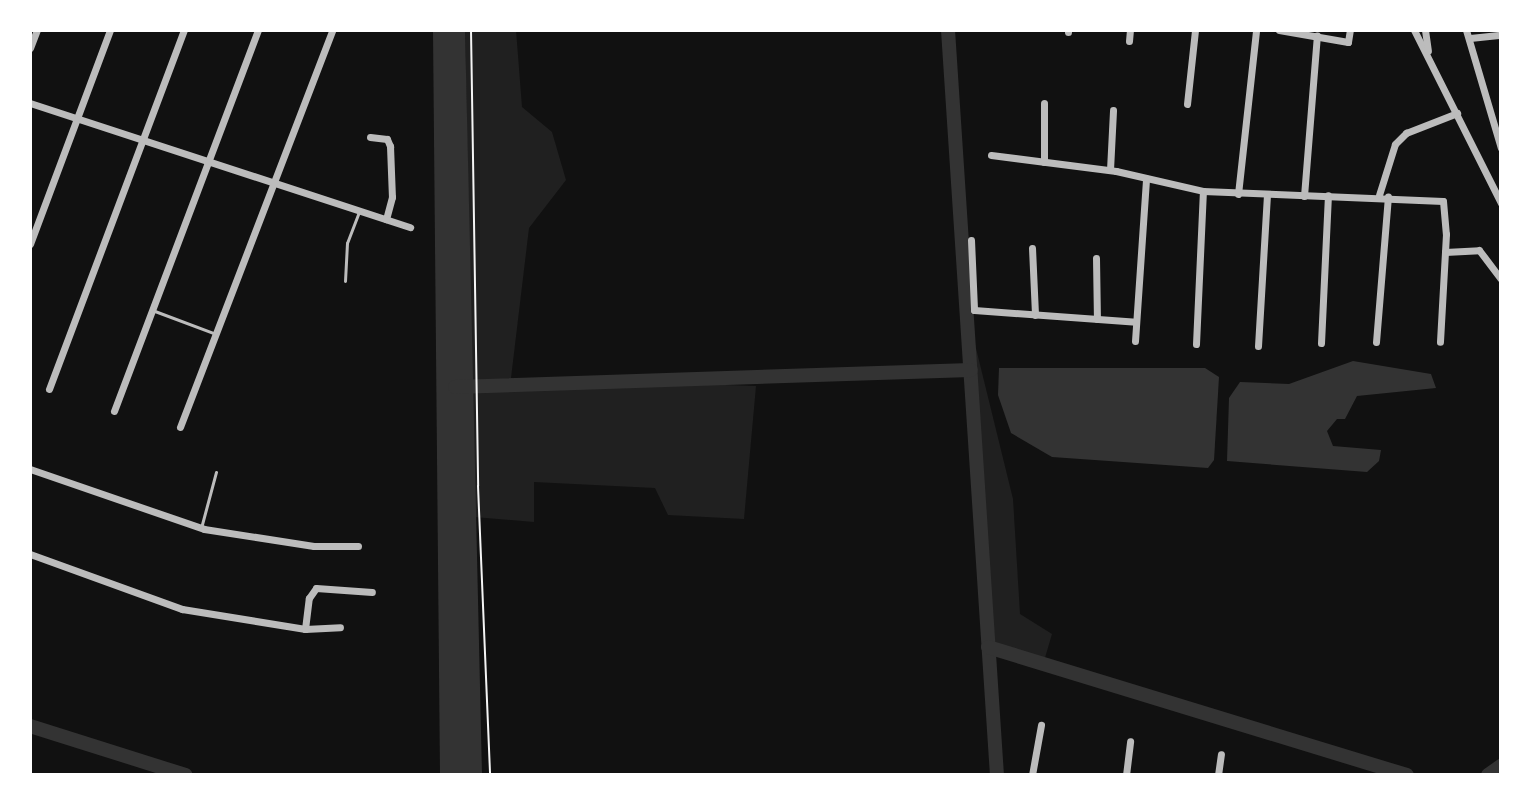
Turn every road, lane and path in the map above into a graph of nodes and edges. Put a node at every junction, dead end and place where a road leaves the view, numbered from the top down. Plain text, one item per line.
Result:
1 (37, 30) edge
2 (110, 30) edge
3 (184, 30) edge
4 (258, 30) edge
5 (332, 30) edge
6 (471, 30) edge
7 (1130, 30) edge
8 (1195, 30) edge
9 (1256, 30) edge
10 (1284, 30) edge
11 (1350, 30) edge
12 (1414, 30) edge
13 (1425, 30) edge
14 (1490, 32) edge
15 (1468, 34) edge
16 (1501, 35) edge
17 (1317, 36) junction
18 (1129, 41) dead end
19 (30, 48) edge
20 (1429, 57) junction
21 (30, 103) edge
22 (1044, 103) dead end
23 (1187, 104) dead end
24 (1113, 110) dead end
25 (1457, 113) junction
26 (77, 118) junction
27 (370, 137) dead end
28 (144, 140) junction
29 (1501, 148) edge
30 (991, 155) dead end
31 (208, 161) junction
32 (1044, 162) junction
33 (1110, 170) junction
34 (1146, 178) junction
35 (274, 183) junction
36 (1203, 191) junction
37 (1238, 194) junction
38 (1328, 195) junction
39 (1379, 195) junction
40 (1267, 196) junction
41 (1304, 196) junction
42 (1388, 196) junction
43 (1501, 203) edge
44 (359, 210) junction
45 (386, 219) junction
46 (410, 227) dead end
47 (971, 240) dead end
48 (30, 244) edge
49 (1032, 248) dead end
50 (1445, 252) junction
51 (1096, 258) dead end
52 (1501, 279) edge
53 (345, 281) dead end
54 (152, 310) junction
55 (1035, 315) junction
56 (1097, 319) junction
57 (1136, 322) junction
58 (216, 334) junction
59 (1135, 341) dead end
60 (1376, 342) dead end
61 (1440, 342) dead end
62 (1321, 343) dead end
63 (1196, 344) dead end
64 (1258, 346) dead end
65 (49, 389) dead end
66 (114, 411) dead end
67 (180, 427) dead end
68 (30, 469) edge
69 (216, 472) dead end
70 (201, 528) junction
71 (358, 546) dead end
72 (30, 554) edge
73 (372, 592) dead end
74 (340, 627) dead end
75 (305, 629) junction
76 (1041, 725) dead end
77 (1130, 741) dead end
78 (1221, 754) dead end
79 (490, 775) edge
80 (1032, 775) edge
81 (1126, 775) edge
82 (1218, 775) edge

1 - 19 street
2 - 26 street
3 - 28 street
4 - 31 street
5 - 35 street
6 - 79 path
7 - 18 street
8 - 23 street
9 - 37 street
10 - 17 street
11 - 17 street
12 - 20 street
13 - 20 street
14 - 15 street
14 - 16 street
15 - 29 street
17 - 41 street
20 - 25 street
21 - 26 street
22 - 32 street
24 - 33 street
25 - 39 street
25 - 43 street
26 - 28 street
26 - 48 street
27 - 45 street
28 - 31 street
28 - 65 street
30 - 32 street
31 - 35 street
31 - 54 street
32 - 33 street
33 - 34 street
34 - 36 street
34 - 57 street
35 - 44 street
35 - 58 street
36 - 37 street
36 - 63 street
37 - 40 street
38 - 39 street
38 - 41 street
38 - 62 street
39 - 42 street
40 - 41 street
40 - 64 street
42 - 50 street
42 - 60 street
44 - 45 street
44 - 53 lane
45 - 46 street
47 - 55 street
49 - 55 street
50 - 52 street
50 - 61 street
51 - 56 street
54 - 58 lane
54 - 66 street
55 - 56 street
56 - 57 street
57 - 59 street
58 - 67 street
68 - 70 street
69 - 70 lane
70 - 71 street
72 - 75 street
73 - 75 street
74 - 75 street
76 - 80 street
77 - 81 street
78 - 82 street

